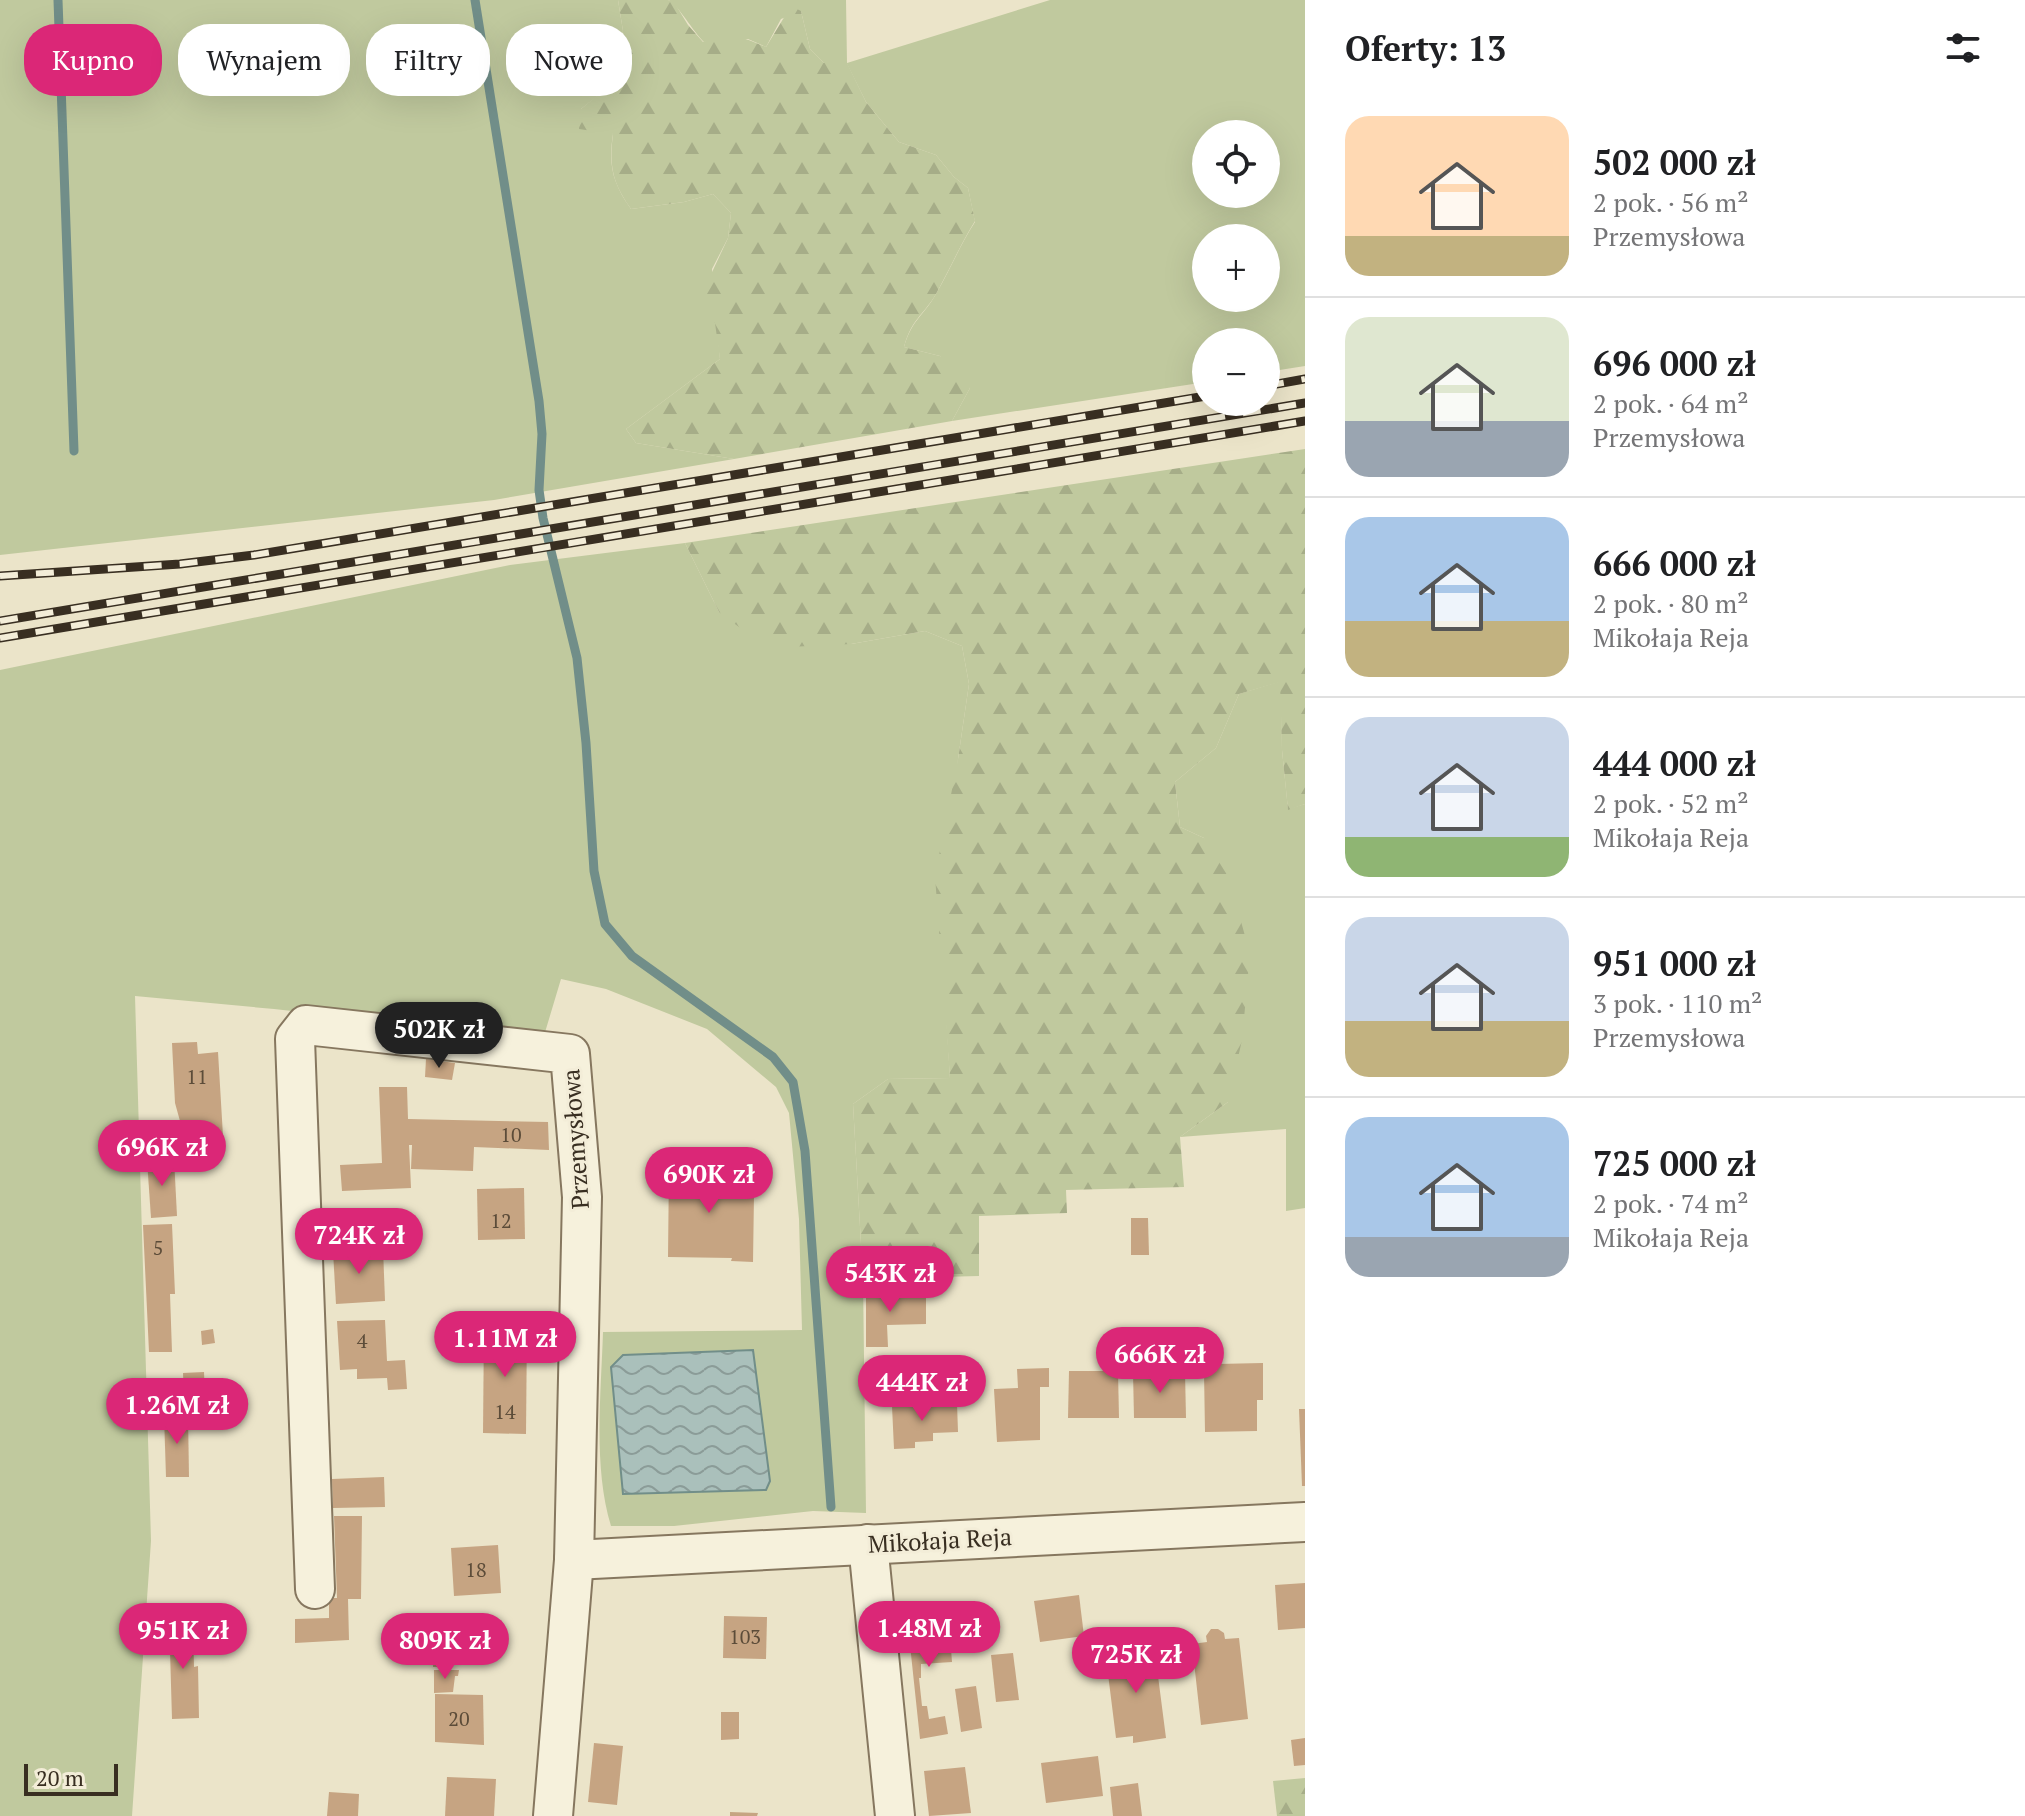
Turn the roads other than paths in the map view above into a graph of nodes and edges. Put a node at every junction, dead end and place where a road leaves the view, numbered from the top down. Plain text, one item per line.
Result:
1 (1305, 1522) edge
2 (868, 1544) junction
3 (574, 1560) junction
4 (315, 1589) dead end
5 (553, 1816) edge
6 (895, 1816) edge

1 - 2 street, Mikołaja Reja
2 - 3 street, Mikołaja Reja
2 - 6 street
3 - 4 street, Przemysłowa
3 - 5 street, Przemysłowa

